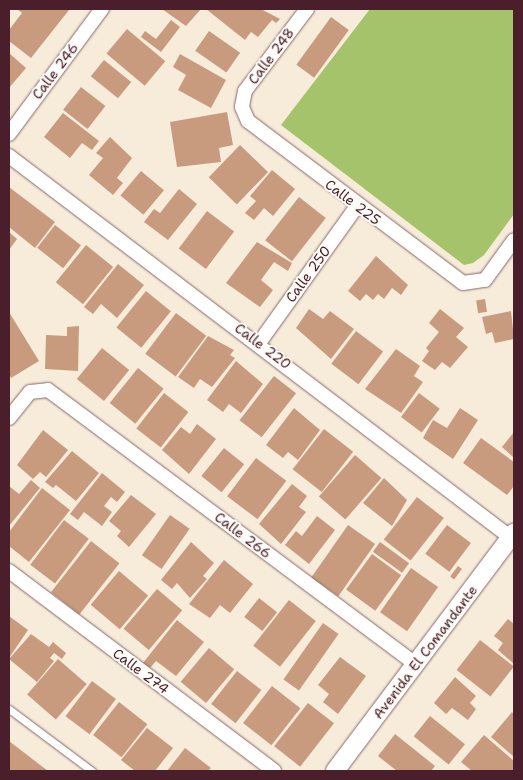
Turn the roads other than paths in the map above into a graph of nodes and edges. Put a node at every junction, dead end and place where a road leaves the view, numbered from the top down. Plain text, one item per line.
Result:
1 (102, 9) edge
2 (307, 9) edge
3 (242, 107) joint
4 (9, 134) edge
5 (9, 156) edge
6 (357, 206) junction
7 (514, 240) edge
8 (259, 343) junction
9 (9, 418) edge
10 (513, 537) edge
11 (9, 571) edge
12 (416, 664) junction
13 (9, 709) edge
14 (92, 771) edge
15 (274, 771) edge
16 (335, 771) edge

1 - 4 street, Calle 246
2 - 3 street, Calle 248
3 - 6 street, Calle 225
5 - 8 street, Calle 220
6 - 7 street, Calle 225
6 - 8 street, Calle 250
8 - 10 street, Calle 220
9 - 12 street, Calle 266
10 - 12 street, Avenida El Comandante
11 - 15 street, Calle 274
12 - 16 street, Avenida El Comandante
13 - 14 lane

